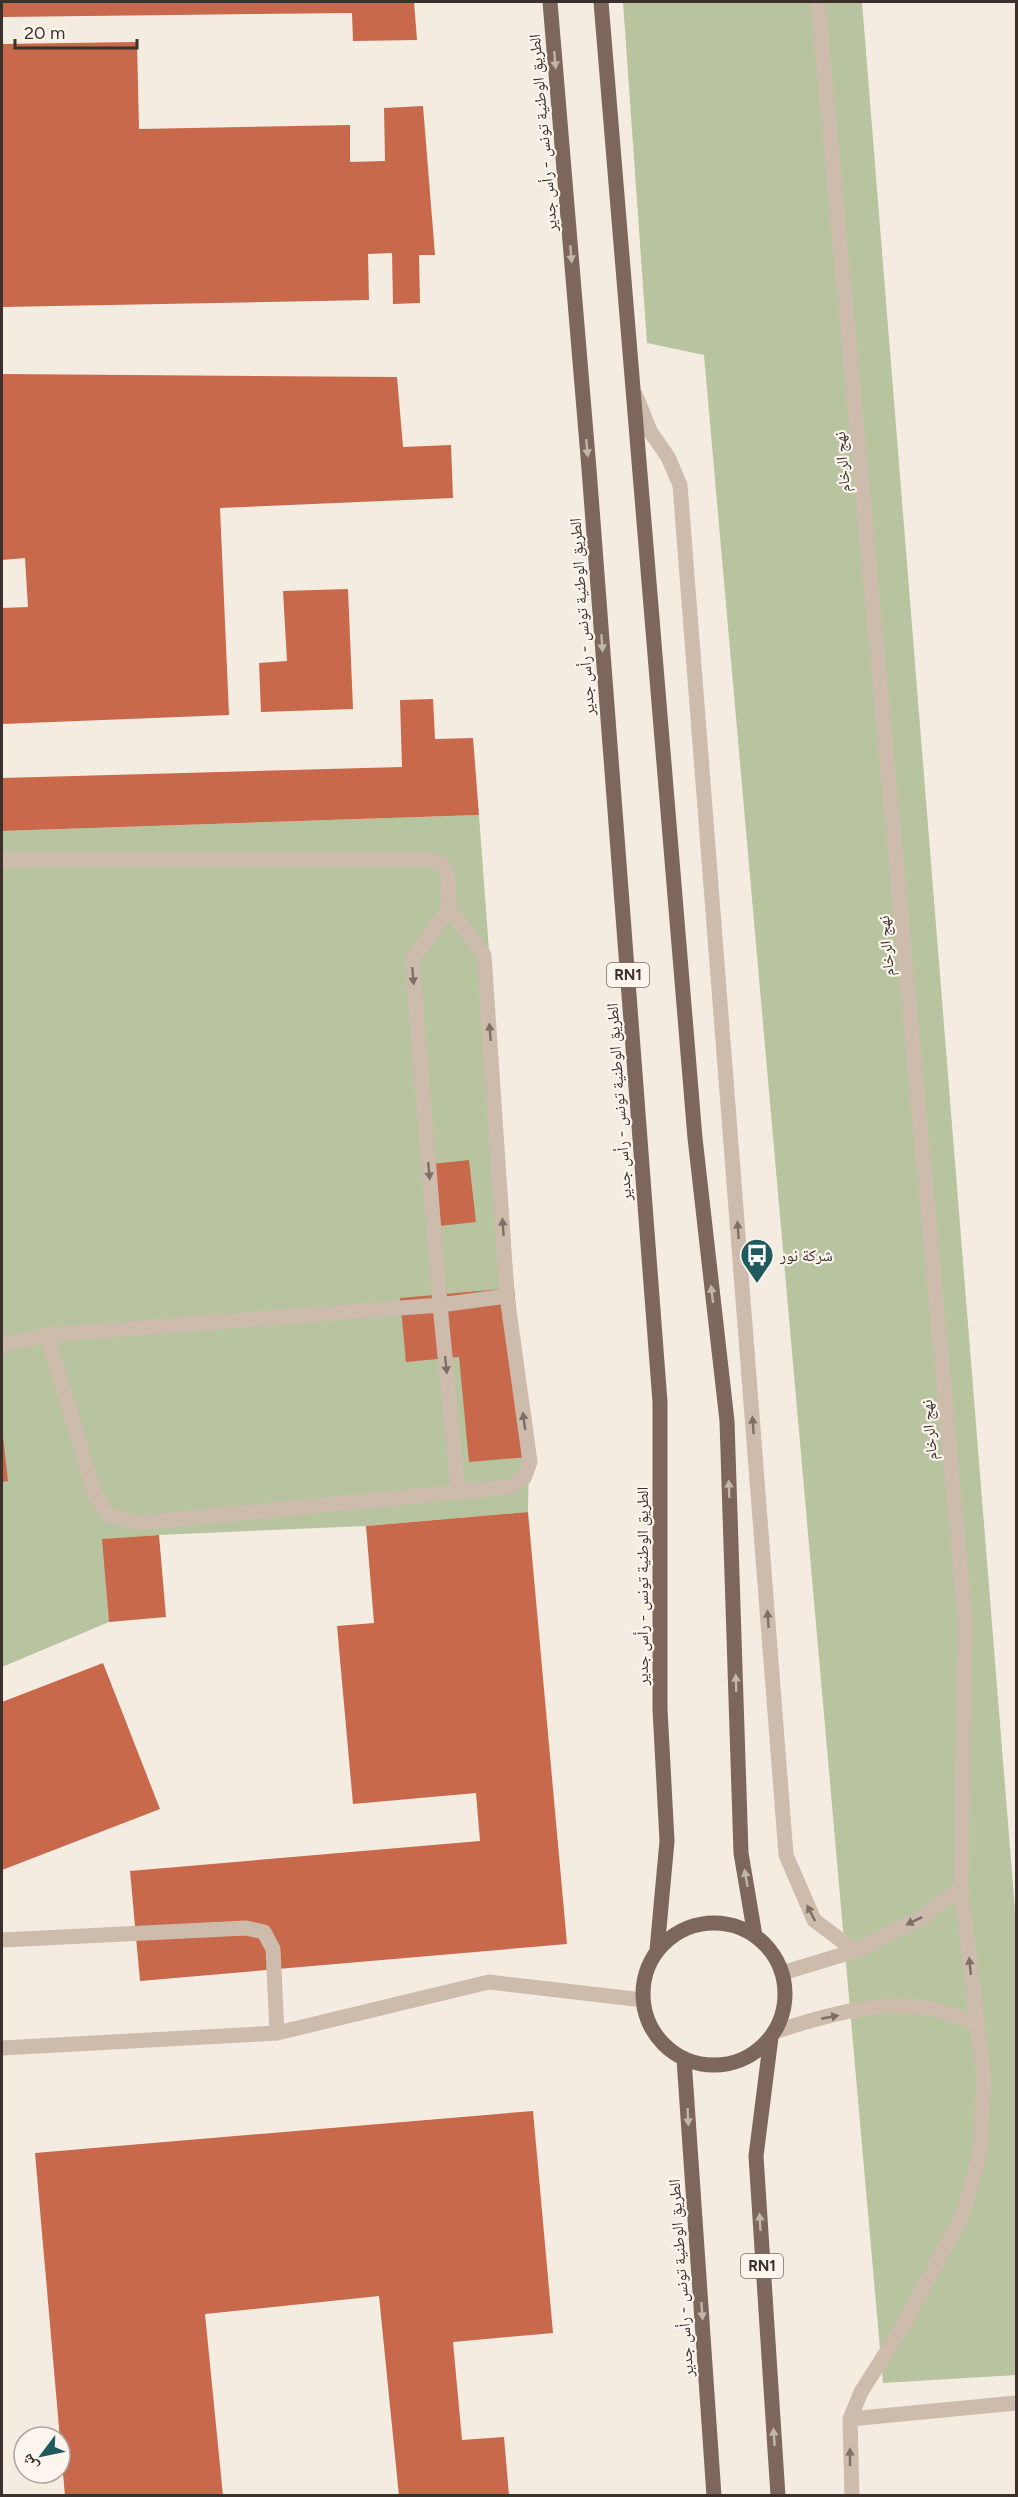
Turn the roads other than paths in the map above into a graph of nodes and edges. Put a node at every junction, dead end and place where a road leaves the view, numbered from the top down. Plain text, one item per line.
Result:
1 (550, 2) edge
2 (601, 2) edge
3 (818, 2) edge
4 (631, 386) junction
5 (2, 860) edge
6 (449, 909) junction
7 (507, 1296) junction
8 (440, 1305) junction
9 (47, 1335) junction
10 (2, 1346) edge
11 (458, 1490) junction
12 (961, 1888) junction
13 (755, 1936) junction
14 (2, 1940) edge
15 (657, 1950) junction
16 (855, 1951) junction
17 (782, 1973) junction
18 (643, 2000) junction
19 (976, 2024) junction
20 (277, 2033) junction
21 (772, 2034) junction
22 (2, 2048) edge
23 (684, 2059) junction
24 (1017, 2403) edge
25 (850, 2419) junction
26 (714, 2496) edge
27 (778, 2496) edge
28 (852, 2496) edge

1 -> 15 main road, الطريق الوطنية تونس - رأس جدير / RN1
2 - 4 main road
3 - 12 street, نهج الرخام
13 -> 4 main road
16 -> 4 street
5 - 6 street
7 -> 6 street
6 -> 8 street
7 - 8 street
11 -> 7 street
8 - 9 street
8 -> 11 street
9 - 10 street
9 - 11 street
12 -> 16 street
19 -> 12 street, نهج الرخام
13 - 15 main road, RN1
13 - 17 main road, RN1
14 - 20 street
15 - 18 main road, RN1
16 - 17 street
17 - 21 main road, RN1
18 - 20 street
18 - 23 main road, RN1
21 -> 19 street
19 - 25 street, نهج الرخام
20 - 22 street
21 - 23 main road, RN1
27 -> 21 main road, RN1
23 -> 26 main road, الطريق الوطنية تونس - رأس جدير
24 - 25 street
28 -> 25 street

